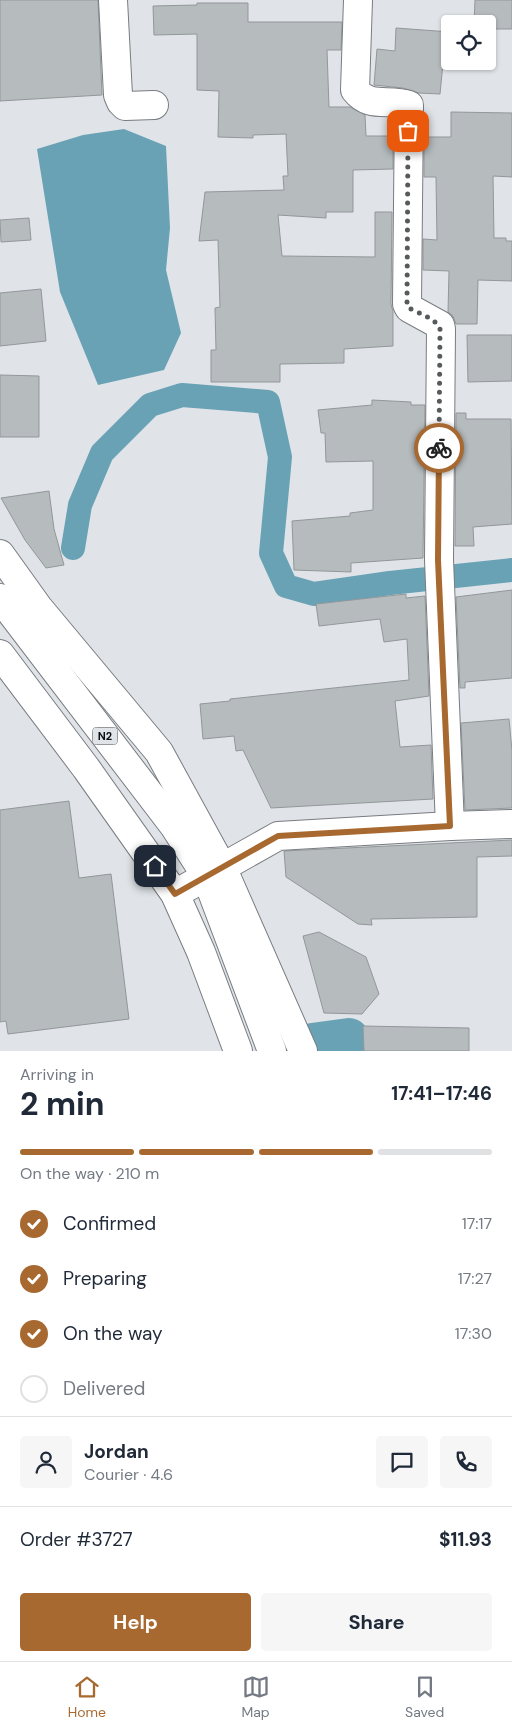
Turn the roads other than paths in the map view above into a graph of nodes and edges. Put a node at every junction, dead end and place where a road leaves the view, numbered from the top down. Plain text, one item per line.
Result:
1 (113, 0) edge
2 (358, 0) edge
3 (154, 105) dead end
4 (0, 554) edge
5 (0, 598) edge
6 (0, 654) edge
7 (512, 824) edge
8 (450, 826) junction
9 (214, 872) junction
10 (175, 894) junction
11 (238, 1051) edge
12 (272, 1051) edge
13 (304, 1051) edge

1 - 3 main road
2 - 8 main road
4 - 9 main road
5 - 9 main road, N2
6 - 10 main road
7 - 8 main road
8 - 9 main road
9 - 10 main road
9 - 12 main road, N2
9 - 13 main road
10 - 11 main road

